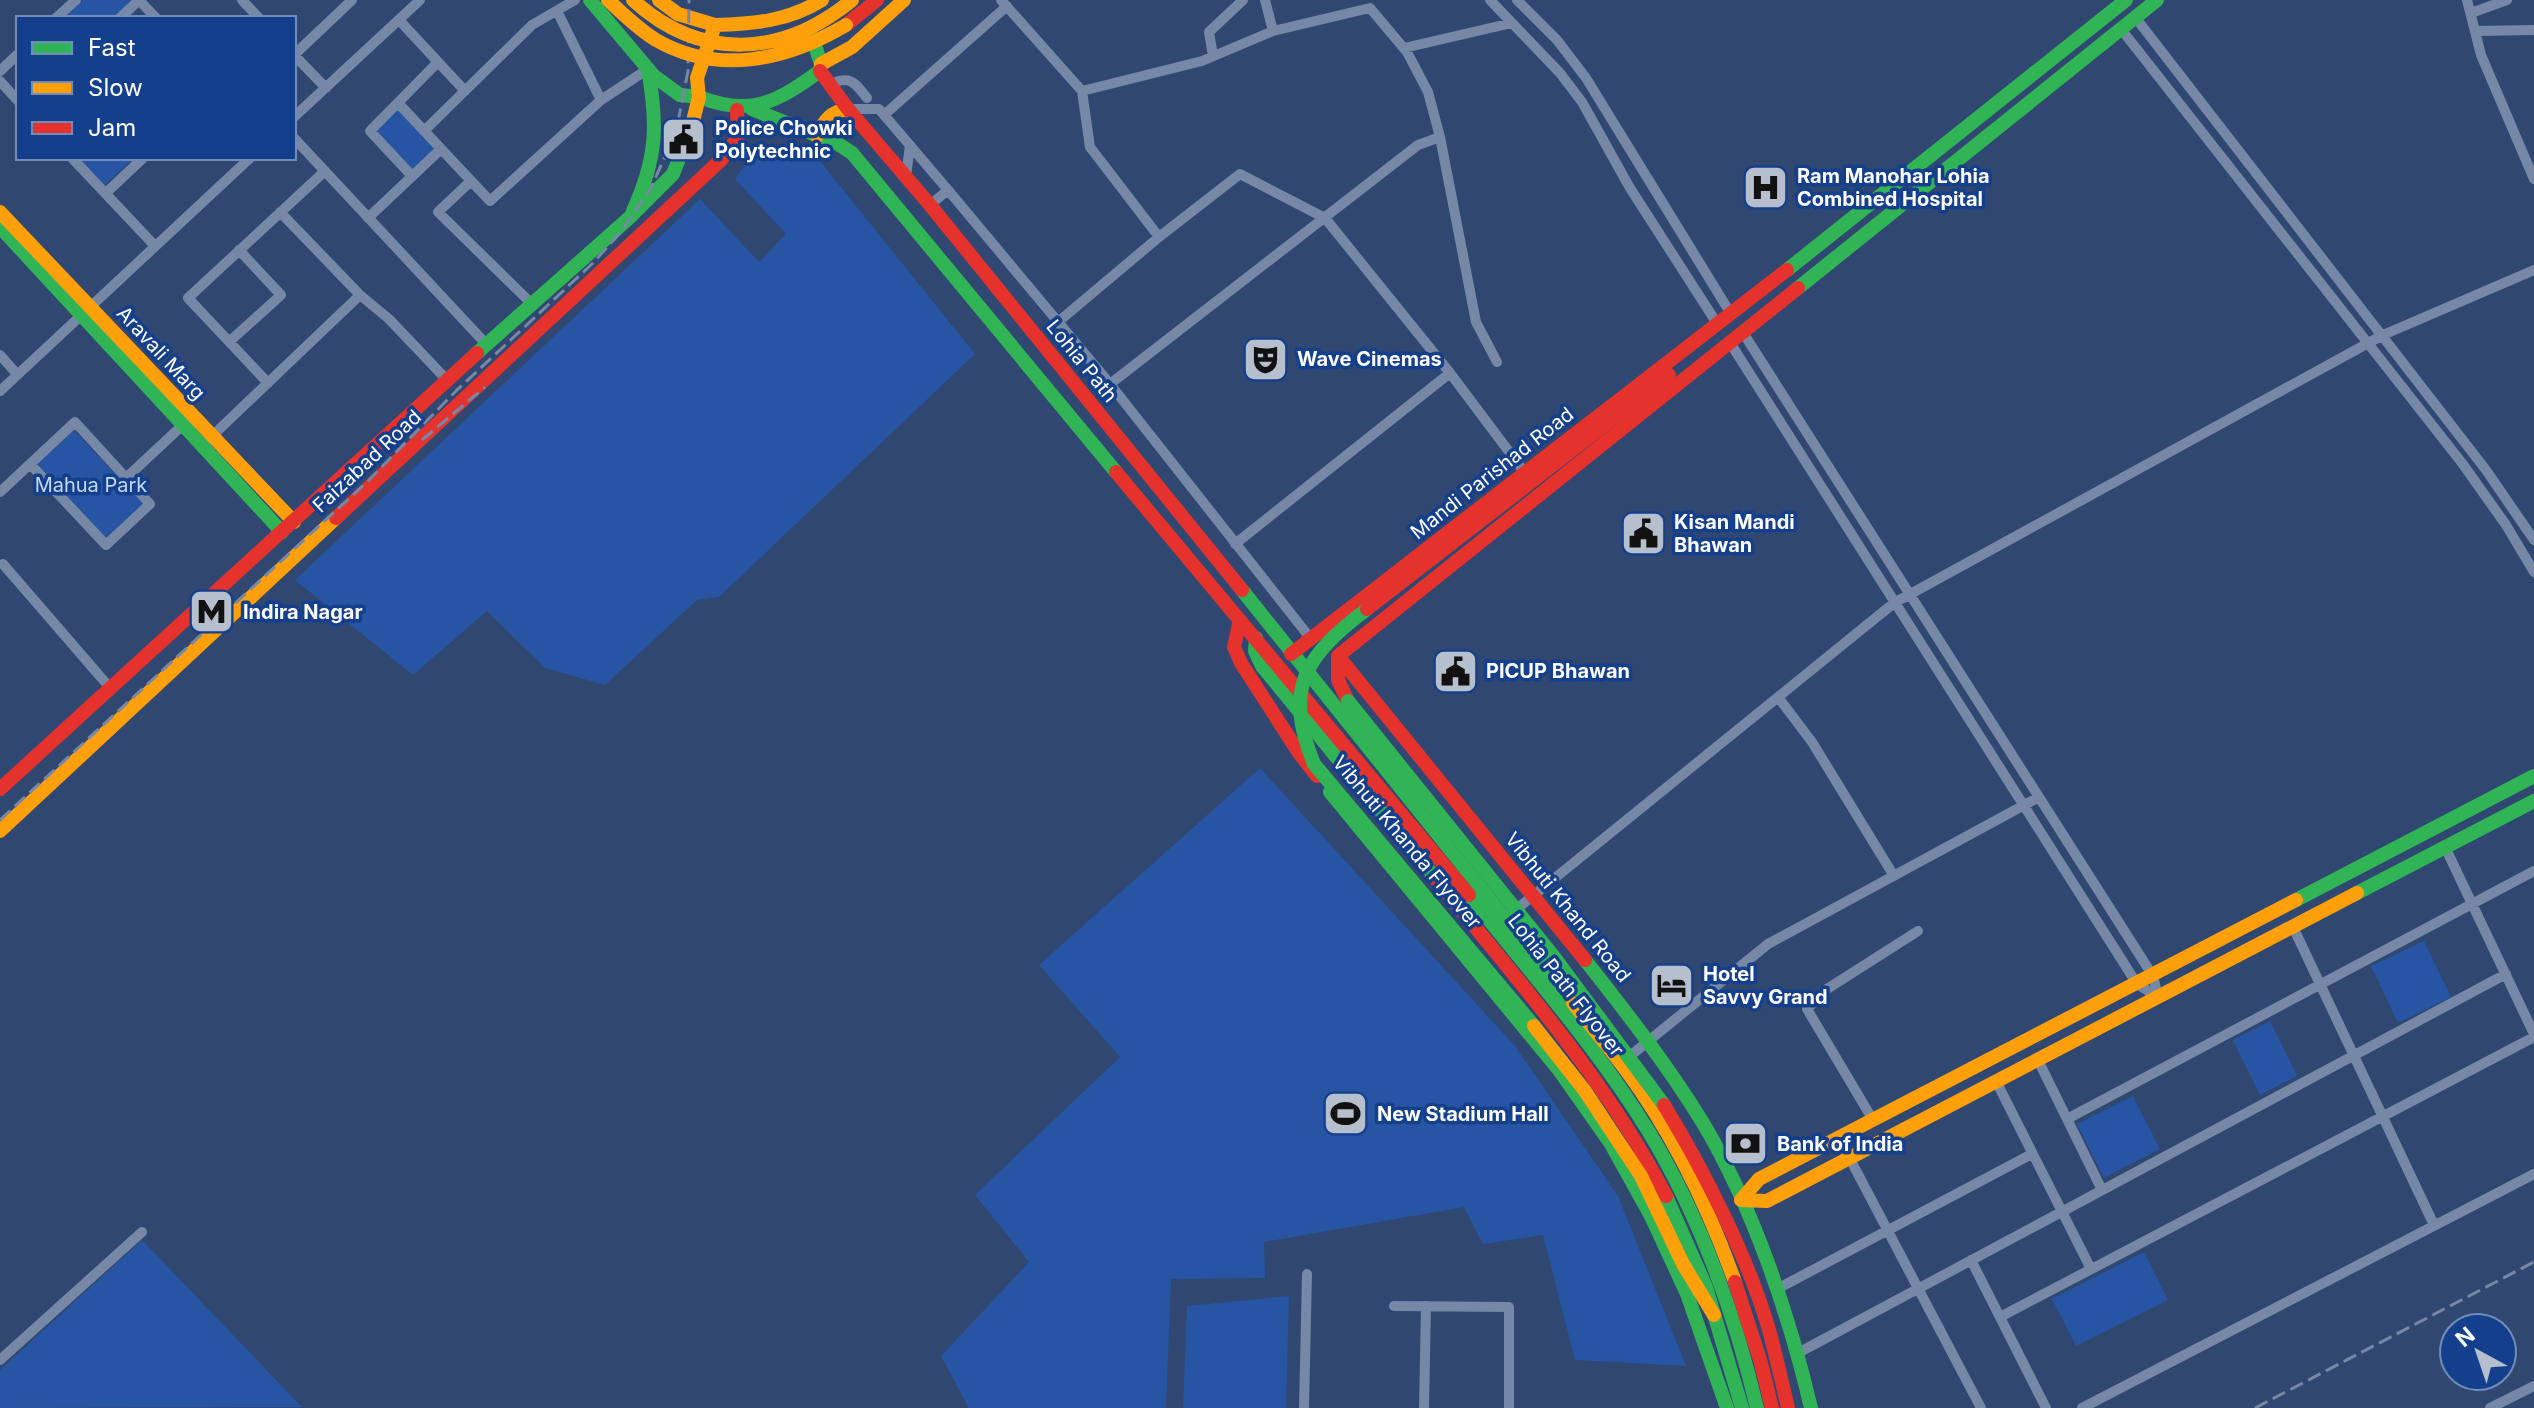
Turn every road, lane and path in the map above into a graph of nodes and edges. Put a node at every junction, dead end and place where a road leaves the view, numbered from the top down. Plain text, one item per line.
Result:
1 (76, 0) edge
2 (139, 0) edge
3 (242, 0) edge
4 (420, 0) edge
5 (575, 0) edge
6 (590, 0) edge
7 (608, 0) edge
8 (633, 0) edge
9 (822, 0) edge
10 (829, 0) edge
11 (852, 0) edge
12 (877, 0) edge
13 (904, 0) edge
14 (1243, 0) edge
15 (1265, 0) edge
16 (1490, 0) edge
17 (1517, 0) edge
18 (2126, 0) edge
19 (2157, 0) edge
20 (2467, 0) edge
21 (2507, 0) edge
22 (349, 1) edge
23 (663, 3) edge
24 (1004, 3) edge
25 (557, 11) junction
26 (2471, 13) junction
27 (802, 14) junction
28 (58, 16) edge
29 (122, 16) edge
30 (154, 16) edge
31 (257, 16) edge
32 (2135, 17) junction
33 (399, 20) junction
34 (1512, 23) junction
35 (715, 25) junction
36 (2121, 29) junction
37 (2534, 30) edge
38 (1273, 31) junction
39 (2475, 31) junction
40 (856, 44) junction
41 (628, 45) junction
42 (1404, 48) junction
43 (296, 53) edge
44 (16, 56) edge
45 (1213, 56) junction
46 (296, 57) edge
47 (438, 62) junction
48 (821, 68) junction
49 (648, 69) junction
50 (0, 71) edge
51 (0, 81) edge
52 (830, 84) junction
53 (326, 88) junction
54 (465, 91) junction
55 (1082, 91) junction
56 (699, 97) junction
57 (867, 98) dead end
58 (16, 99) edge
59 (601, 100) junction
60 (399, 104) junction
61 (745, 109) junction
62 (848, 109) junction
63 (296, 115) edge
64 (884, 115) junction
65 (1611, 120) junction
66 (1594, 125) junction
67 (424, 131) junction
68 (817, 136) junction
69 (1440, 137) junction
70 (296, 140) edge
71 (910, 145) junction
72 (441, 149) junction
73 (1608, 149) junction
74 (76, 160) edge
75 (141, 160) edge
76 (248, 160) edge
77 (924, 162) junction
78 (325, 171) junction
79 (412, 176) junction
80 (906, 176) junction
81 (2534, 179) edge
82 (471, 181) junction
83 (948, 190) junction
84 (106, 193) junction
85 (930, 205) junction
86 (0, 212) edge
87 (280, 212) junction
88 (368, 218) junction
89 (629, 218) junction
90 (1325, 218) junction
91 (0, 227) edge
92 (1159, 237) junction
93 (155, 246) junction
94 (239, 250) junction
95 (2534, 270) edge
96 (360, 295) junction
97 (532, 304) junction
98 (86, 311) junction
99 (1731, 314) junction
100 (1058, 322) junction
101 (1718, 325) junction
102 (1742, 331) junction
103 (2383, 335) junction
104 (1729, 341) junction
105 (229, 342) junction
106 (2367, 343) junction
107 (487, 345) junction
108 (0, 355) edge
109 (1678, 357) junction
110 (1497, 362) dead end
111 (1450, 373) junction
112 (17, 374) junction
113 (447, 380) junction
114 (268, 383) junction
115 (1110, 384) junction
116 (0, 391) edge
117 (188, 420) junction
118 (207, 440) junction
119 (30, 464) junction
120 (1525, 473) junction
121 (126, 478) junction
122 (0, 492) edge
123 (288, 527) junction
124 (2534, 540) edge
125 (1235, 544) junction
126 (3, 564) dead end
127 (2534, 572) edge
128 (1910, 595) junction
129 (1359, 600) junction
130 (1894, 603) junction
131 (1240, 620) junction
132 (1377, 623) junction
133 (1311, 639) junction
134 (1291, 654) junction
135 (1338, 656) junction
136 (1312, 678) joint
137 (111, 689) junction
138 (1778, 697) junction
139 (1976, 732) junction
140 (2004, 741) junction
141 (2534, 776) edge
142 (0, 789) edge
143 (2039, 797) junction
144 (2534, 801) edge
145 (2023, 807) junction
146 (0, 831) edge
147 (2445, 847) junction
148 (2533, 875) edge
149 (1894, 876) junction
150 (1534, 894) junction
151 (2472, 904) junction
152 (1505, 918) junction
153 (2293, 927) junction
154 (1918, 931) dead end
155 (2506, 974) junction
156 (2153, 976) junction
157 (2137, 984) junction
158 (2320, 985) junction
159 (2158, 997) junction
160 (2534, 1035) edge
161 (1648, 1040) junction
162 (2354, 1055) junction
163 (2038, 1060) junction
164 (1621, 1064) junction
165 (1595, 1066) junction
166 (1996, 1081) junction
167 (1683, 1093) junction
168 (1653, 1111) junction
169 (2382, 1116) junction
170 (2067, 1119) junction
171 (1873, 1120) junction
172 (1839, 1138) junction
173 (2032, 1154) junction
174 (1850, 1158) junction
175 (2534, 1174) edge
176 (2102, 1190) junction
177 (1741, 1200) junction
178 (2062, 1211) junction
179 (2434, 1225) junction
180 (1888, 1231) junction
181 (142, 1232) dead end
182 (1971, 1260) junction
183 (2091, 1269) junction
184 (1307, 1274) dead end
185 (1919, 1287) junction
186 (1777, 1289) junction
187 (1394, 1306) dead end
188 (1426, 1306) junction
189 (1714, 1315) junction
190 (2000, 1317) junction
191 (1798, 1353) junction
192 (0, 1360) edge
193 (2534, 1386) edge
194 (2507, 1404) edge
195 (1304, 1408) edge
196 (1424, 1408) edge
197 (1509, 1408) edge
198 (1727, 1408) edge
199 (1742, 1408) edge
200 (1757, 1408) edge
201 (1772, 1408) edge
202 (1788, 1408) edge
203 (1811, 1408) edge
204 (1981, 1408) edge
205 (2046, 1408) edge
206 (2082, 1408) edge
207 (2490, 1408) edge

1 - 28 street
2 - 29 street
2 - 30 street
3 - 31 street
4 - 33 street
5 - 25 street
6 - 41 main road
7 - 12 main road, bridge
8 - 11 main road, bridge
9 - 27 main road
10 - 40 main road
13 - 40 main road
14 - 45 street
15 - 38 street
16 - 34 street
17 - 65 street
18 - 99 main road, Mandi Parishad Road
19 - 32 main road
20 - 26 street
21 - 26 street
22 - 43 street
23 - 35 main road
23 - 41 main road
24 - 55 street
24 - 64 street
25 - 54 street
25 - 59 street
26 - 39 street
27 - 35 main road
27 - 48 main road, Lohia Path
32 - 36 main road
32 - 103 street
33 - 47 street
33 - 53 street
34 - 42 street
34 - 66 street
35 - 56 main road, Faizabad Road
36 - 102 main road
36 - 106 street
37 - 39 street
38 - 42 street
38 - 45 street
39 - 81 street
40 - 48 main road
41 - 49 main road
42 - 69 street
44 - 50 street
45 - 55 street
46 - 53 street
47 - 54 street
47 - 60 street
48 - 52 main road, Lohia Path
48 - 61 main road
49 - 56 main road
49 - 59 street
49 - 89 main road
51 - 58 street
52 - 57 street
52 - 62 main road, Lohia Path
53 - 63 street
54 - 67 street
55 - 92 street
56 - 61 main road
56 - 89 main road, Faizabad Road
59 - 82 street
60 - 67 street
60 - 79 street
61 - 68 main road
61 - 146 main road, Faizabad Road
62 - 64 street
62 - 68 main road
62 - 80 main road, Lohia Path
64 - 71 street
65 - 66 street
65 - 73 street
65 - 99 street
66 - 73 street
67 - 72 street
68 - 131 main road, Lohia Path Flyover
69 - 90 street
69 - 110 street
70 - 78 street
71 - 77 street
71 - 80 street
72 - 79 street
72 - 82 street
73 - 101 street
74 - 84 street
75 - 84 street
76 - 93 street
77 - 80 street
77 - 83 street
78 - 87 street
78 - 88 street
79 - 88 street
80 - 85 main road, Lohia Path
82 - 97 street
83 - 85 street
83 - 100 street
84 - 93 street
85 - 134 main road, Lohia Path
86 - 98 main road, Aravali Marg
87 - 94 street
87 - 96 street
88 - 107 street
89 - 97 main road, Faizabad Road
90 - 92 street
90 - 111 street
90 - 115 street
91 - 98 main road, Aravali Marg
92 - 100 street
93 - 98 street
94 - 105 street
94 - 105 street
95 - 103 street
96 - 113 street
96 - 114 street
97 - 107 main road, Faizabad Road
98 - 112 street
98 - 117 main road, Aravali Marg
99 - 101 main road, Mandi Parishad Road
100 - 115 street
101 - 109 main road, Mandi Parishad Road
102 - 104 main road
102 - 128 street
103 - 106 street
103 - 124 street
104 - 130 street
104 - 132 main road
105 - 114 street
106 - 127 street
106 - 128 street
107 - 113 main road, Faizabad Road
108 - 112 street
109 - 120 main road, Mandi Parishad Road
109 - 189 main road, Vibhuti Khanda Flyover, bridge
111 - 120 street
111 - 125 street
112 - 116 street
113 - 123 main road, Faizabad Road
114 - 118 street
115 - 125 street
117 - 118 main road, Aravali Marg
117 - 121 street
118 - 123 main road, Aravali Marg
119 - 121 street
119 - 121 street
119 - 122 street
120 - 129 main road, Mandi Parishad Road
123 - 137 main road, Faizabad Road
125 - 133 street
126 - 137 street
128 - 130 street
128 - 140 street
129 - 132 main road
129 - 133 main road, Mandi Parishad Road
130 - 138 street
130 - 139 street
131 - 165 main road, Lohia Path Flyover
131 - 198 main road
132 - 135 main road
133 - 134 main road, Mandi Parishad Road
134 - 136 main road, Lohia Path
135 - 150 main road, Vibhuti Khand Road
135 - 202 main road, Lohia Path Flyover, bridge
136 - 152 main road, Lohia Path Flyover
137 - 142 main road, Faizabad Road
138 - 149 street
138 - 150 street
139 - 140 street
139 - 145 street
140 - 143 street
141 - 156 main road
143 - 145 street
143 - 156 street
144 - 147 main road
145 - 149 street
145 - 157 street
147 - 151 street
147 - 153 main road
148 - 151 street
149 - 161 street
150 - 152 street
150 - 161 main road, Vibhuti Khand Road
151 - 155 street
151 - 158 street
152 - 164 main road, Lohia Path Flyover
153 - 158 street
153 - 159 main road
154 - 171 street
155 - 160 street
155 - 162 street
156 - 157 main road
156 - 159 street
157 - 159 street
157 - 171 main road
158 - 162 street
158 - 170 street
159 - 163 main road
160 - 169 street
161 - 164 street
161 - 167 main road, Vibhuti Khand Road
162 - 169 street
162 - 176 street
163 - 166 main road
163 - 170 street
164 - 168 main road, Lohia Path Flyover
165 - 189 main road, Lohia Path Flyover, bridge
165 - 200 main road, Lohia Path Flyover
166 - 173 street
166 - 174 main road
167 - 168 main road
167 - 177 main road, Vibhuti Khand Road
168 - 201 main road, Lohia Path Flyover
169 - 179 street
169 - 183 street
170 - 176 street
171 - 172 main road
172 - 174 street
172 - 177 main road
173 - 178 street
173 - 180 street
174 - 177 main road
174 - 180 street
175 - 179 street
176 - 178 street
177 - 186 main road, Vibhuti Khand Road
178 - 182 street
178 - 183 street
179 - 206 street
180 - 185 street
180 - 186 street
181 - 192 street
182 - 185 street
182 - 190 street
183 - 190 street
184 - 195 street
185 - 191 street
185 - 204 street
186 - 191 main road, Vibhuti Khand Road
187 - 188 street
188 - 196 street
188 - 197 street
189 - 199 main road, Lohia Path Flyover
190 - 205 street
191 - 203 main road, Vibhuti Khand Road
193 - 194 street
194 - 207 street

